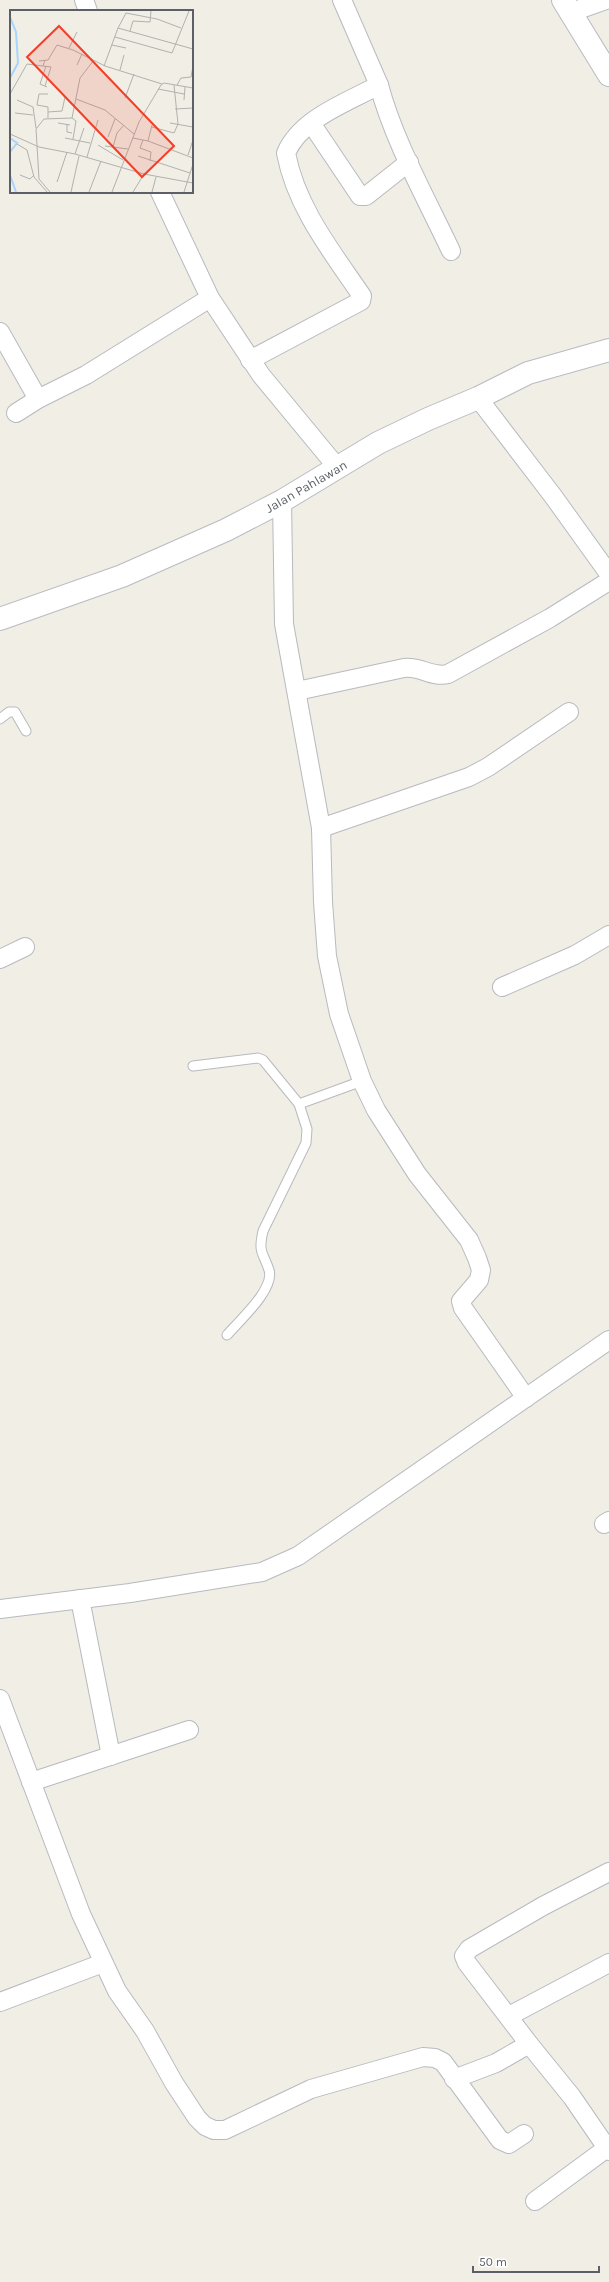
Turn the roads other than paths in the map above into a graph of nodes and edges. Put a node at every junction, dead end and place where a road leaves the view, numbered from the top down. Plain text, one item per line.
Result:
1 (84, 0) edge
2 (342, 0) edge
3 (606, 0) edge
4 (567, 6) edge
5 (88, 10) edge
6 (609, 75) edge
7 (379, 85) junction
8 (311, 123) junction
9 (409, 162) junction
10 (160, 193) edge
11 (451, 251) dead end
12 (210, 298) junction
13 (0, 332) edge
14 (609, 350) edge
15 (250, 360) junction
16 (478, 398) junction
17 (38, 399) junction
18 (16, 413) dead end
19 (337, 467) junction
20 (282, 501) junction
21 (609, 574) edge
22 (609, 581) edge
23 (0, 619) edge
24 (297, 690) junction
25 (569, 712) dead end
26 (0, 719) edge
27 (26, 730) dead end
28 (320, 828) junction
29 (609, 935) edge
30 (24, 947) dead end
31 (0, 959) edge
32 (502, 987) dead end
33 (193, 1066) dead end
34 (362, 1080) junction
35 (299, 1104) junction
36 (227, 1335) dead end
37 (609, 1340) edge
38 (526, 1398) junction
39 (80, 1599) junction
40 (0, 1609) edge
41 (0, 1698) edge
42 (189, 1730) dead end
43 (111, 1756) junction
44 (31, 1782) junction
45 (609, 1872) edge
46 (103, 1963) junction
47 (609, 1963) edge
48 (0, 2002) edge
49 (509, 2016) junction
50 (529, 2044) junction
51 (454, 2079) junction
52 (524, 2134) dead end
53 (608, 2149) edge
54 (535, 2201) dead end

1 - 5 street
2 - 7 street
3 - 4 street
4 - 6 main road
7 - 8 street
7 - 9 street
8 - 9 street
8 - 15 street
9 - 11 street
10 - 12 street
12 - 15 street
12 - 17 street
13 - 17 street
14 - 16 main road, Jalan Pahlawan
15 - 19 street
16 - 19 main road, Jalan Pahlawan
16 - 21 street
17 - 18 street
19 - 20 main road, Jalan Pahlawan
20 - 23 main road, Jalan Pahlawan
20 - 24 street
22 - 24 street
24 - 28 street
25 - 28 street
26 - 27 lane
28 - 34 street
29 - 32 street
30 - 31 street
33 - 35 lane
34 - 35 lane
34 - 38 street
35 - 36 lane
37 - 38 street
38 - 39 street
39 - 40 street
39 - 43 street
41 - 44 street
42 - 43 street
43 - 44 street
44 - 46 street
45 - 49 street
46 - 48 street
46 - 51 street
47 - 49 street
49 - 50 street
50 - 51 street
50 - 53 street
51 - 52 street
53 - 54 street

